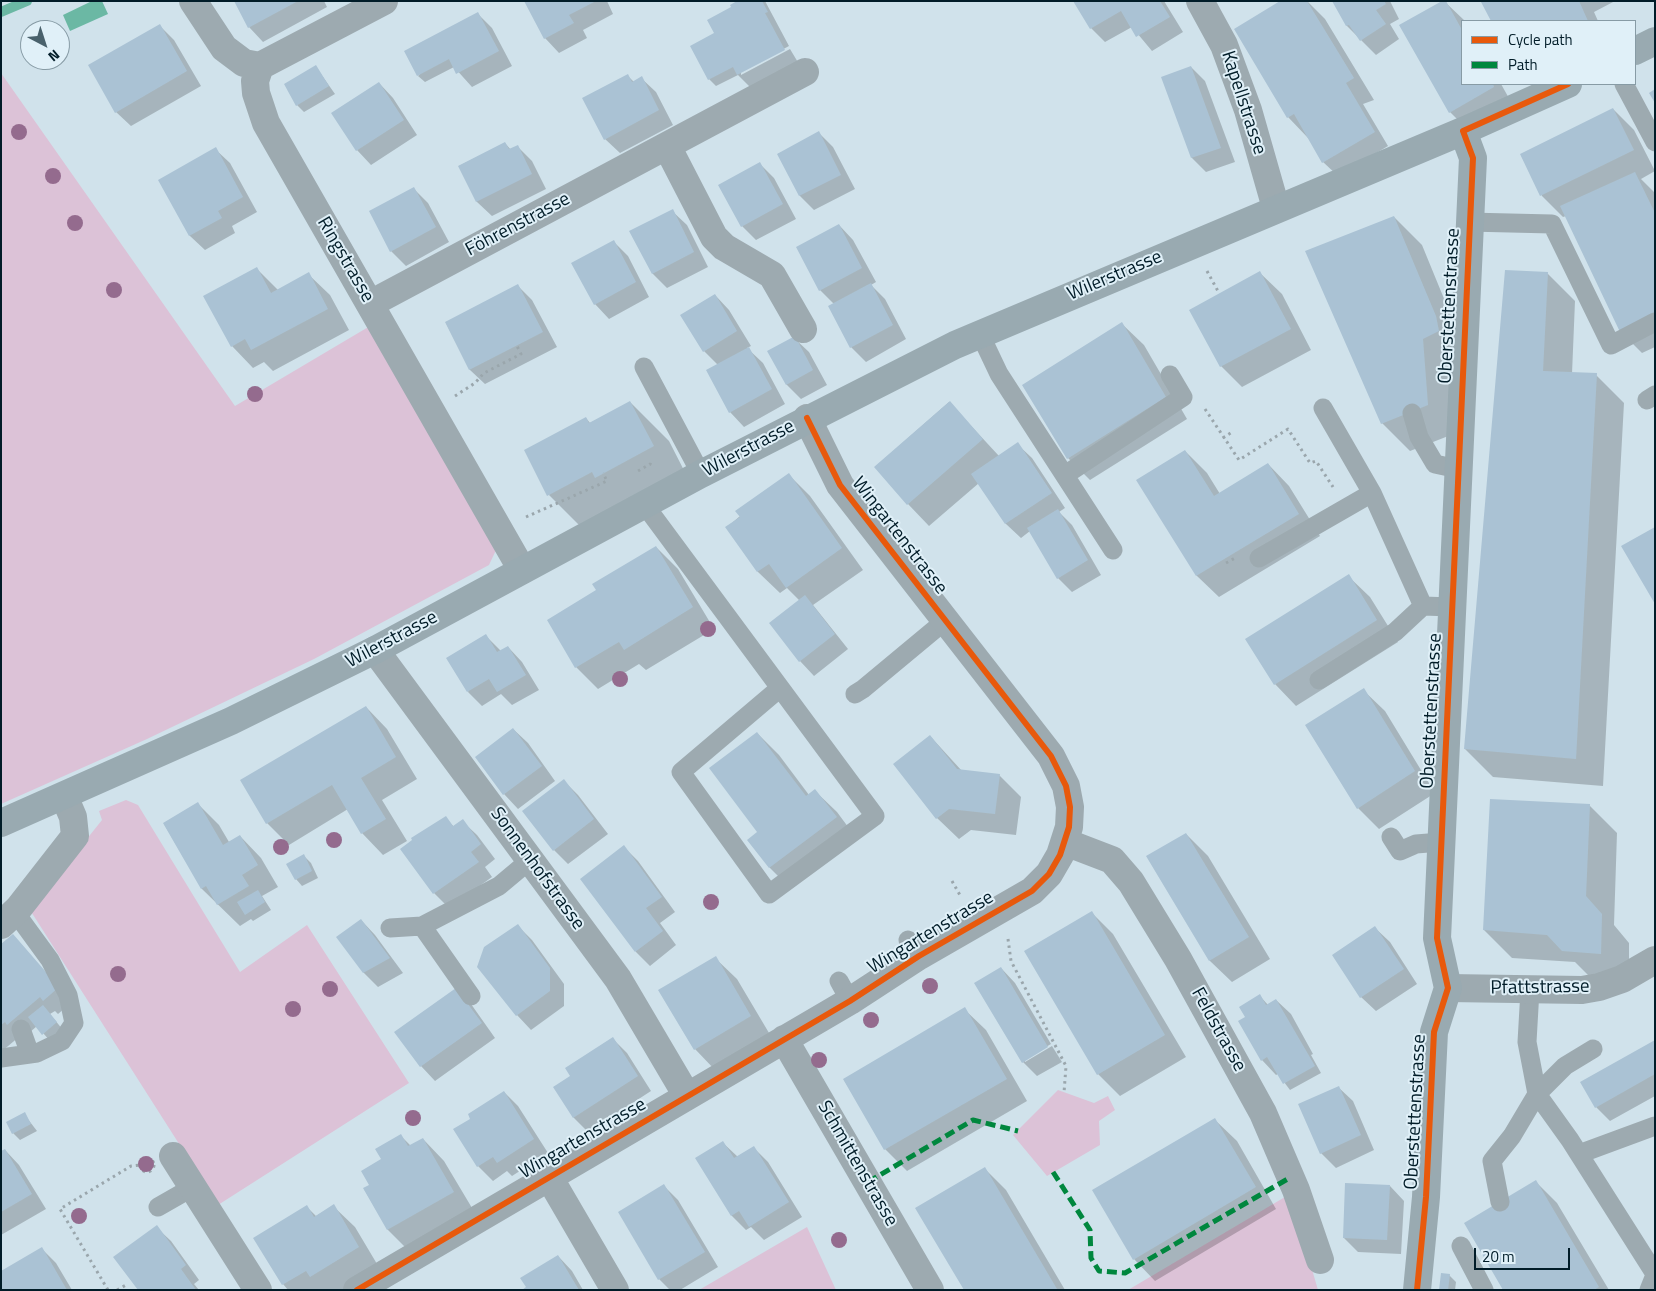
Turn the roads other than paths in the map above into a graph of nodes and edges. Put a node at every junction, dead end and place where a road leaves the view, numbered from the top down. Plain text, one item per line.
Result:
1 (193, 1) edge
2 (384, 1) edge
3 (1200, 1) edge
4 (1655, 41) edge
5 (1636, 50) edge
6 (260, 66) junction
7 (805, 72) dead end
8 (1566, 85) edge
9 (1625, 85) edge
10 (1463, 131) junction
11 (1655, 142) edge
12 (667, 146) junction
13 (1276, 208) junction
14 (1468, 222) junction
15 (370, 304) junction
16 (1655, 322) edge
17 (803, 329) dead end
18 (980, 334) junction
19 (644, 367) dead end
20 (1170, 375) dead end
21 (1323, 408) dead end
22 (1412, 412) dead end
23 (807, 418) junction
24 (1458, 469) junction
25 (702, 474) junction
26 (1064, 475) junction
27 (1372, 493) junction
28 (644, 504) junction
29 (1113, 550) dead end
30 (1259, 558) dead end
31 (522, 570) junction
32 (1423, 606) junction
33 (1452, 607) junction
34 (946, 620) junction
35 (375, 650) junction
36 (1318, 680) dead end
37 (780, 688) junction
38 (855, 694) dead end
39 (64, 796) junction
40 (1, 823) edge
41 (1391, 837) dead end
42 (1064, 842) junction
43 (1441, 842) junction
44 (530, 860) junction
45 (8, 918) edge
46 (422, 926) junction
47 (390, 928) dead end
48 (1655, 960) edge
49 (1448, 988) junction
50 (1530, 990) junction
51 (471, 996) dead end
52 (21, 1029) dead end
53 (784, 1039) junction
54 (1594, 1049) dead end
55 (30, 1054) junction
56 (1, 1058) edge
57 (1537, 1094) junction
58 (687, 1096) junction
59 (1655, 1126) edge
60 (1579, 1154) junction
61 (173, 1156) dead end
62 (549, 1177) junction
63 (193, 1187) junction
64 (1500, 1202) dead end
65 (158, 1207) dead end
66 (1461, 1246) dead end
67 (1320, 1260) dead end
68 (1655, 1274) edge
69 (258, 1290) edge
70 (357, 1290) edge
71 (615, 1290) edge
72 (930, 1290) edge
73 (1417, 1290) edge
74 (1484, 1290) edge
75 (1649, 1290) edge

1 - 6 street
2 - 6 street
3 - 13 street, Kapellstrasse
4 - 5 main road
6 - 15 street, Ringstrasse
7 - 12 street, Föhrenstrasse
8 - 10 main road, Wilerstrasse
9 - 11 lane
10 - 13 main road, Wilerstrasse
10 - 14 main road, Oberstettenstrasse
12 - 15 street, Föhrenstrasse
12 - 17 street
13 - 18 main road, Wilerstrasse
14 - 16 lane
14 - 24 main road, Oberstettenstrasse
15 - 31 street, Ringstrasse
18 - 23 main road, Wilerstrasse
18 - 26 lane
19 - 25 lane
20 - 26 lane
21 - 27 lane
22 - 24 lane
23 - 25 main road, Wilerstrasse
23 - 34 street, Wingartenstrasse
24 - 33 main road, Oberstettenstrasse
25 - 28 main road, Wilerstrasse
26 - 29 lane
27 - 30 lane
27 - 32 lane
28 - 31 main road, Wilerstrasse
28 - 37 lane
31 - 35 main road, Wilerstrasse
32 - 33 lane
32 - 36 lane
33 - 43 main road, Oberstettenstrasse
34 - 38 lane
34 - 42 street, Wingartenstrasse
35 - 39 main road, Wilerstrasse
35 - 44 street, Sonnenhofstrasse
37 - 37 lane
39 - 40 main road, Wilerstrasse
39 - 45 street
41 - 43 lane
42 - 53 street, Wingartenstrasse
42 - 67 street, Feldstrasse
43 - 49 main road, Oberstettenstrasse
44 - 46 lane
44 - 58 street, Sonnenhofstrasse
45 - 55 lane
46 - 47 lane
46 - 51 lane
48 - 50 street, Pfattstrasse
49 - 50 street, Pfattstrasse
49 - 73 main road, Oberstettenstrasse
50 - 57 lane
52 - 55 lane
53 - 58 street, Wingartenstrasse
53 - 72 street, Schmittenstrasse
54 - 57 lane
55 - 56 lane
57 - 60 lane
57 - 64 lane
58 - 62 street, Wingartenstrasse
59 - 60 lane
60 - 68 lane
61 - 63 street
62 - 70 street, Wingartenstrasse
62 - 71 street
63 - 65 lane
63 - 69 street
66 - 74 lane
68 - 75 lane

